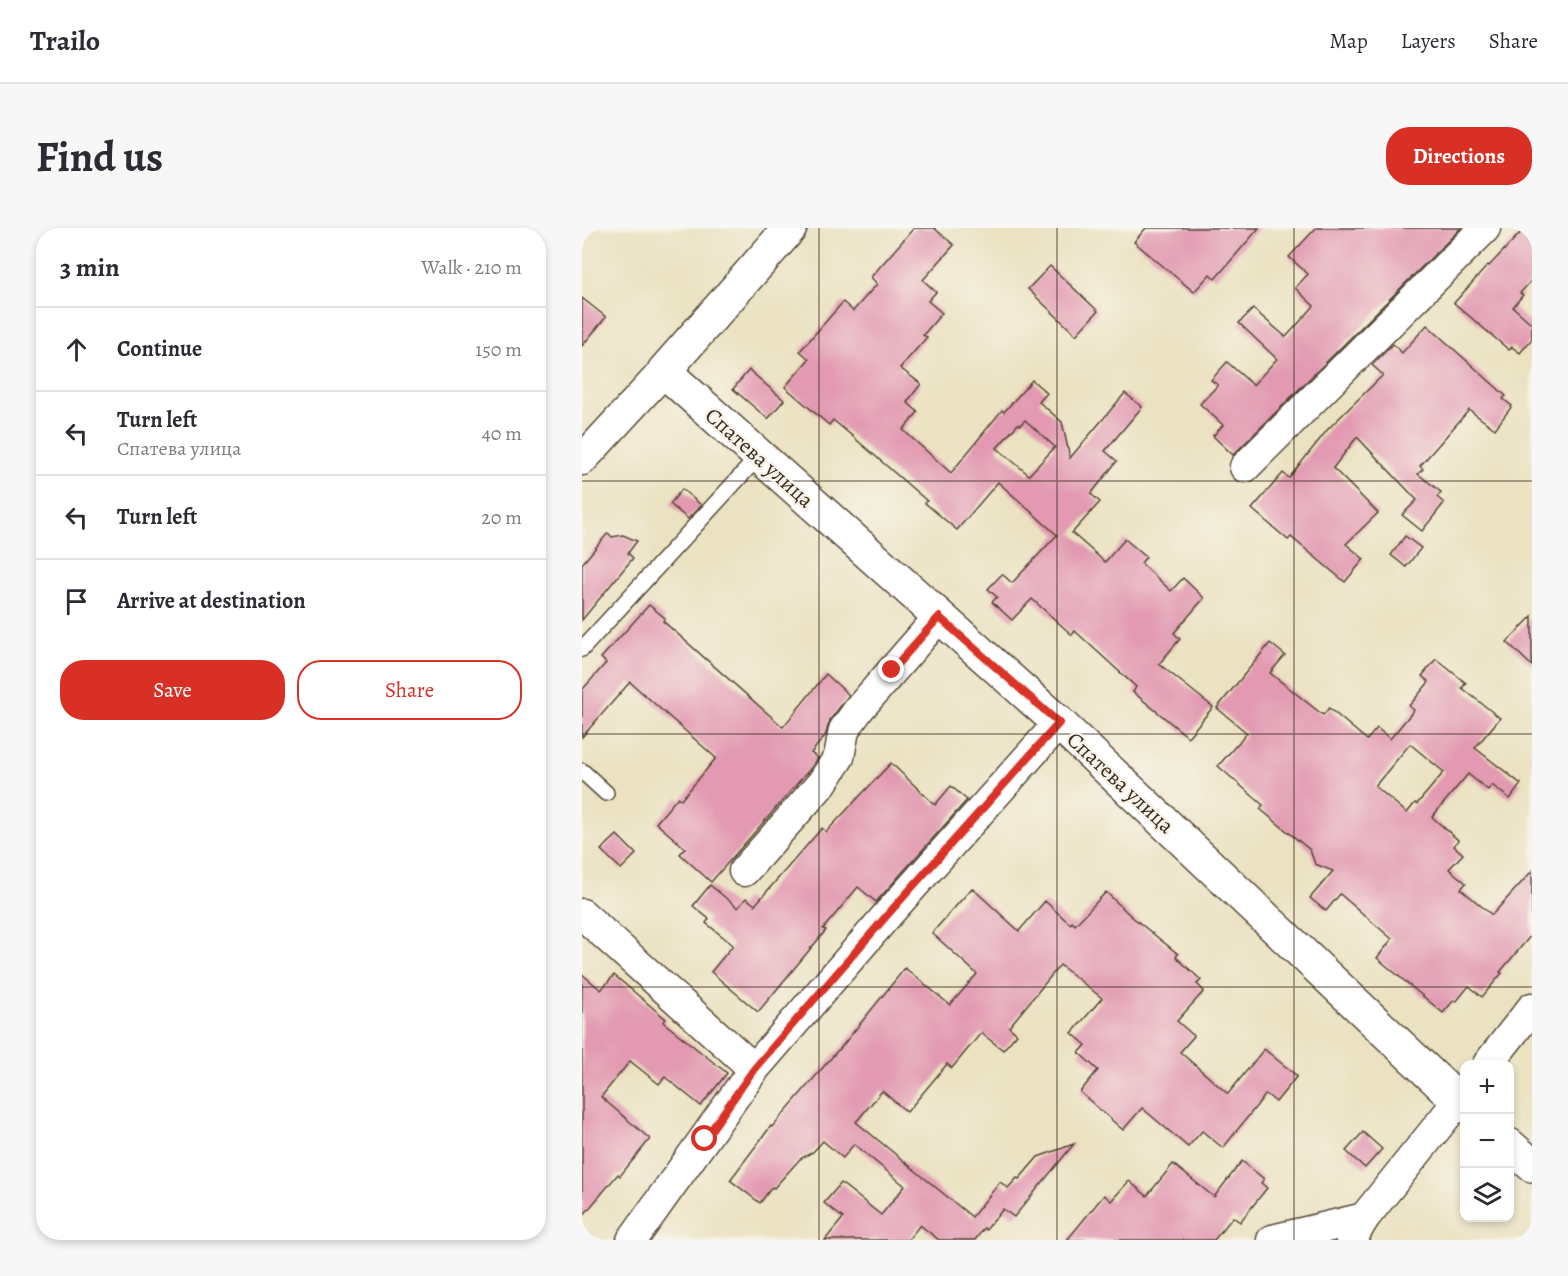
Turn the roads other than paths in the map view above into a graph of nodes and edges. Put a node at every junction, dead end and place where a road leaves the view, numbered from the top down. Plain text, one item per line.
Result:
1 (790, 228) edge
2 (1485, 228) edge
3 (664, 371) junction
4 (590, 447) edge
5 (759, 456) junction
6 (1245, 467) dead end
7 (939, 617) junction
8 (582, 649) edge
9 (1059, 723) junction
10 (582, 771) edge
11 (606, 793) dead end
12 (744, 871) dead end
13 (582, 914) edge
14 (1532, 1008) edge
15 (1492, 1060) edge
16 (754, 1069) junction
17 (1460, 1097) edge
18 (1460, 1104) edge
19 (1514, 1149) edge
20 (1532, 1165) edge
21 (1357, 1229) edge
22 (632, 1240) edge
23 (1272, 1240) edge

1 - 3 street
2 - 6 street
3 - 4 street
3 - 5 street, Спатева улица
5 - 7 street, Спатева улица
5 - 8 lane
7 - 9 street, Спатева улица
7 - 12 street
9 - 16 street
9 - 17 street, Спатева улица
10 - 11 lane
13 - 16 street
14 - 15 street
16 - 22 street
18 - 21 street
19 - 20 street
21 - 23 street

